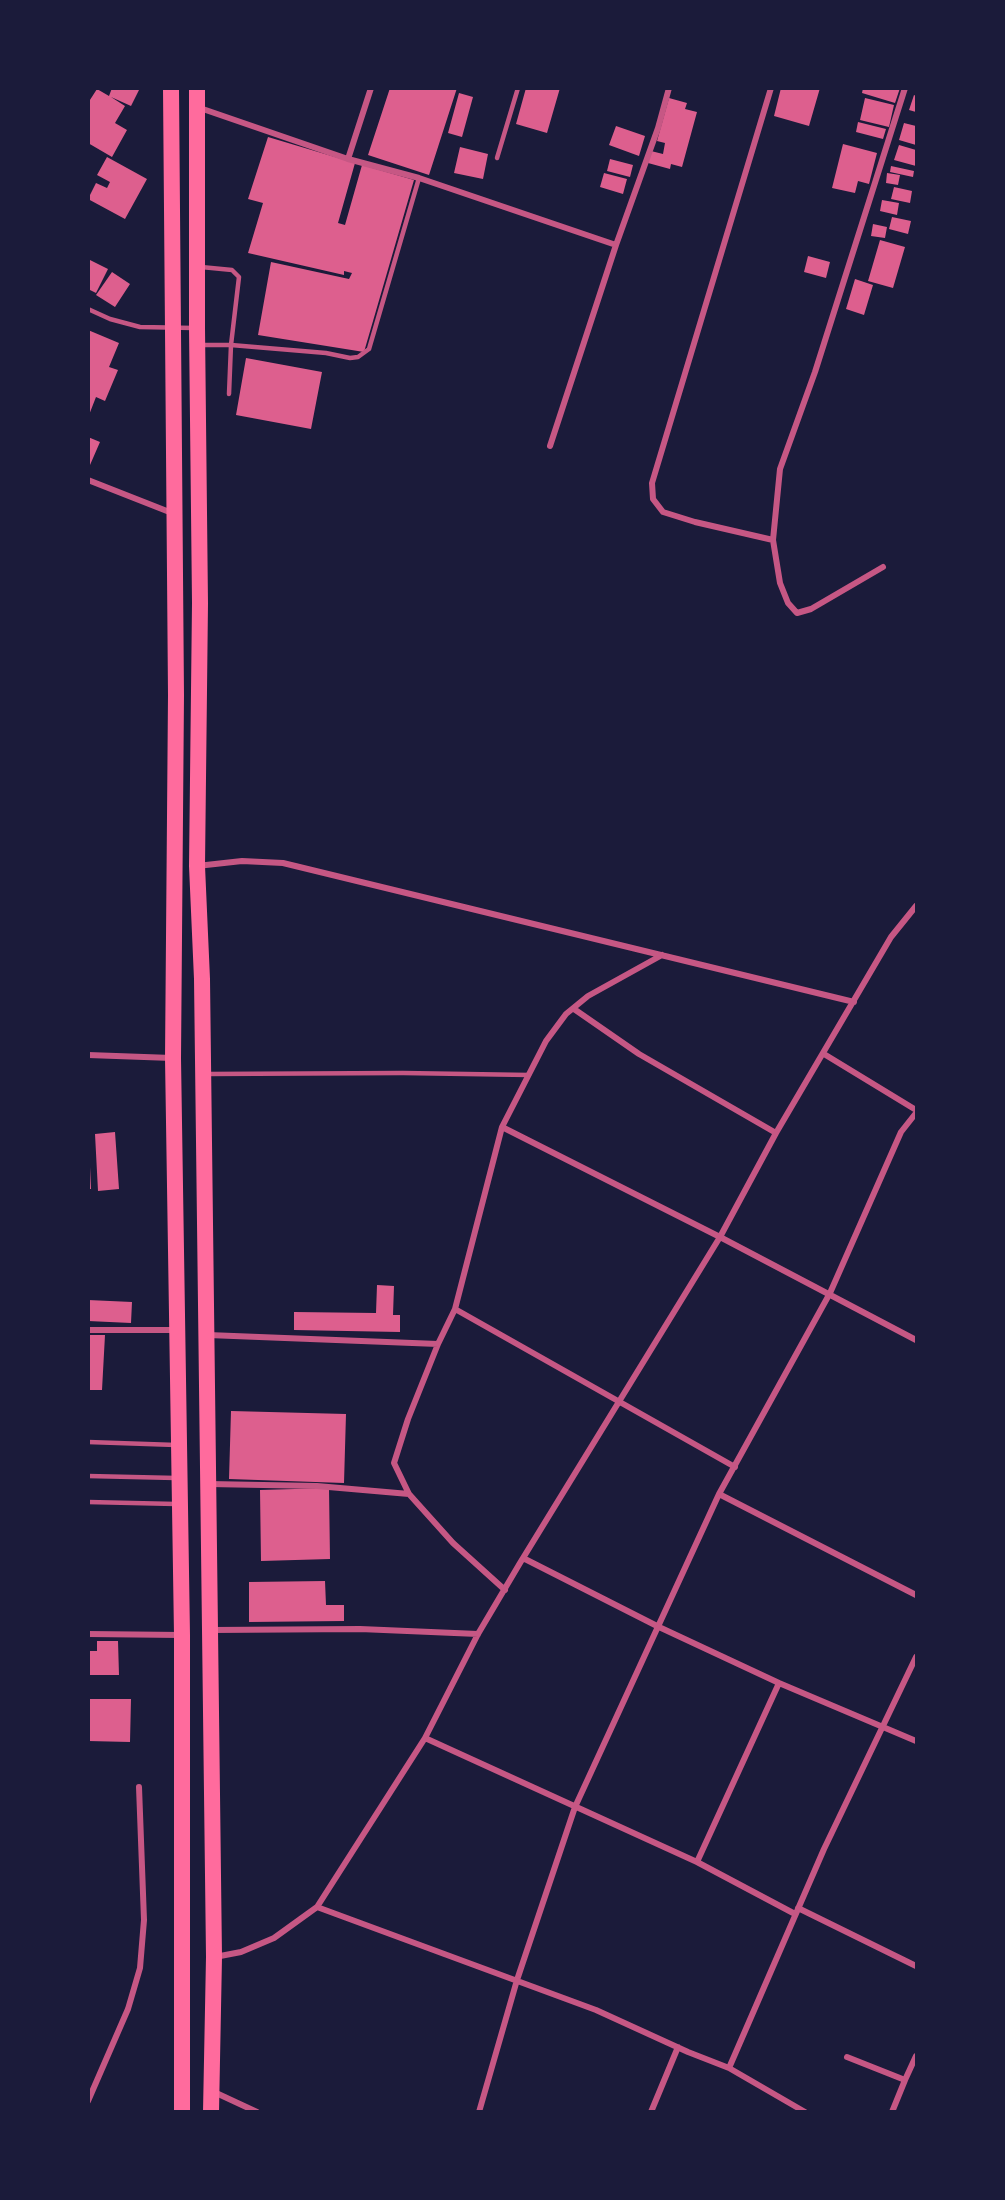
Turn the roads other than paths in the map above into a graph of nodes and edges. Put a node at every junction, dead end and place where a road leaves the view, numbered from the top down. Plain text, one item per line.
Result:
1 (171, 88) edge
2 (197, 88) edge
3 (371, 88) edge
4 (518, 88) edge
5 (669, 88) edge
6 (771, 88) edge
7 (905, 88) edge
8 (197, 107) junction
9 (497, 158) dead end
10 (348, 159) junction
11 (419, 178) junction
12 (616, 245) junction
13 (197, 266) junction
14 (88, 309) edge
15 (172, 327) junction
16 (197, 328) junction
17 (197, 345) junction
18 (231, 345) junction
19 (229, 393) dead end
20 (550, 446) dead end
21 (88, 480) edge
22 (173, 514) junction
23 (773, 540) junction
24 (883, 567) dead end
25 (197, 866) junction
26 (916, 906) edge
27 (662, 955) junction
28 (854, 1002) junction
29 (574, 1009) junction
30 (824, 1054) junction
31 (88, 1055) edge
32 (173, 1058) junction
33 (203, 1074) junction
34 (529, 1075) junction
35 (916, 1112) edge
36 (502, 1127) junction
37 (776, 1133) junction
38 (720, 1237) junction
39 (830, 1293) junction
40 (455, 1309) junction
41 (88, 1330) edge
42 (176, 1330) junction
43 (207, 1335) junction
44 (916, 1340) edge
45 (438, 1344) junction
46 (620, 1401) junction
47 (88, 1442) edge
48 (178, 1445) junction
49 (735, 1467) junction
50 (88, 1476) edge
51 (179, 1478) junction
52 (208, 1484) junction
53 (409, 1494) junction
54 (719, 1494) junction
55 (88, 1502) edge
56 (179, 1504) junction
57 (523, 1558) junction
58 (505, 1590) junction
59 (916, 1595) edge
60 (659, 1627) junction
61 (210, 1630) junction
62 (88, 1634) edge
63 (478, 1634) junction
64 (182, 1635) junction
65 (916, 1657) edge
66 (779, 1683) junction
67 (883, 1728) junction
68 (425, 1738) junction
69 (916, 1741) edge
70 (212, 1775) junction
71 (182, 1776) junction
72 (139, 1787) dead end
73 (575, 1808) junction
74 (697, 1862) junction
75 (317, 1907) junction
76 (796, 1911) junction
77 (214, 1957) junction
78 (916, 1965) edge
79 (517, 1980) junction
80 (678, 2047) junction
81 (916, 2056) edge
82 (847, 2057) dead end
83 (729, 2068) junction
84 (88, 2079) edge
85 (97, 2080) junction
86 (905, 2080) junction
87 (212, 2091) junction
88 (88, 2101) edge
89 (182, 2112) edge
90 (211, 2112) edge
91 (257, 2112) edge
92 (479, 2112) edge
93 (651, 2112) edge
94 (805, 2112) edge
95 (892, 2112) edge

1 - 15 highway
2 - 8 highway
3 - 10 street
4 - 9 lane
5 - 12 street
6 - 23 street
7 - 23 street
8 - 10 street
8 - 13 highway
10 - 11 street
11 - 12 street
11 - 18 lane
12 - 20 street
13 - 16 highway
13 - 18 lane
14 - 15 lane
15 - 16 lane
15 - 22 highway
16 - 17 highway
17 - 18 lane
17 - 25 highway
18 - 19 lane
21 - 22 street
22 - 32 highway
23 - 24 street
25 - 27 street
25 - 33 highway
26 - 28 street
27 - 28 street
27 - 29 street
28 - 30 street
29 - 34 street
29 - 37 street
30 - 35 street
30 - 37 street
31 - 32 street
32 - 42 highway
33 - 34 lane
33 - 43 highway
34 - 36 street
35 - 39 street
36 - 38 street
36 - 40 street
37 - 38 street
38 - 39 street
38 - 46 street
39 - 44 street
39 - 49 street
40 - 45 street
40 - 46 street
41 - 42 street
42 - 48 highway
43 - 45 street
43 - 52 highway
45 - 53 street
46 - 49 street
46 - 57 street
47 - 48 lane
48 - 51 highway
49 - 54 street
50 - 51 lane
51 - 56 highway
52 - 53 street
52 - 61 highway
53 - 58 street
54 - 59 street
54 - 60 street
55 - 56 lane
56 - 64 highway
57 - 58 street
57 - 60 street
58 - 63 street
60 - 66 street
60 - 73 street
61 - 63 street
61 - 70 highway
62 - 64 street
63 - 68 street
64 - 71 highway
65 - 67 street
66 - 67 street
66 - 74 street
67 - 69 street
67 - 76 street
68 - 73 street
68 - 75 street
70 - 71 highway
70 - 77 highway
71 - 89 highway
72 - 85 street
73 - 74 street
73 - 79 street
74 - 76 street
75 - 77 street
75 - 79 street
76 - 78 street
76 - 83 street
77 - 87 highway
79 - 80 street
79 - 92 street
80 - 83 street
80 - 93 street
81 - 86 street
82 - 86 street
83 - 94 street
84 - 85 lane
85 - 88 street
86 - 95 street
87 - 90 highway
87 - 91 street

